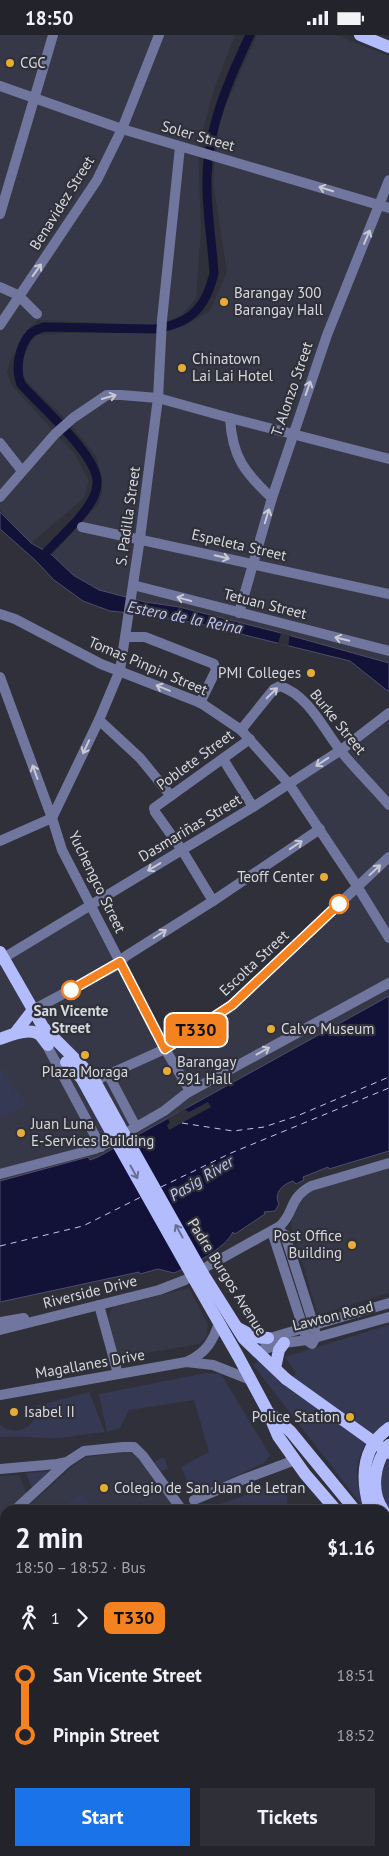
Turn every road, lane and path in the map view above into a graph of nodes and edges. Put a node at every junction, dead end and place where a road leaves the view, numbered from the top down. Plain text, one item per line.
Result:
1 (53, 35) edge
2 (160, 35) edge
3 (360, 35) edge
4 (389, 47) edge
5 (0, 86) edge
6 (35, 99) junction
7 (122, 129) junction
8 (180, 147) junction
9 (389, 180) edge
10 (384, 207) edge
11 (0, 214) edge
12 (0, 287) edge
13 (18, 295) junction
14 (37, 314) dead end
15 (0, 325) edge
16 (158, 398) junction
17 (230, 418) junction
18 (292, 435) junction
19 (0, 443) edge
20 (389, 459) edge
21 (22, 471) junction
22 (0, 497) edge
23 (272, 498) junction
24 (82, 527) dead end
25 (140, 539) junction
26 (252, 563) junction
27 (133, 585) junction
28 (389, 594) edge
29 (239, 613) junction
30 (0, 614) edge
31 (126, 637) junction
32 (389, 651) edge
33 (120, 670) junction
34 (0, 677) edge
35 (200, 703) junction
36 (389, 713) edge
37 (99, 720) junction
38 (241, 730) junction
39 (250, 739) junction
40 (340, 750) junction
41 (223, 759) junction
42 (289, 783) junction
43 (171, 796) junction
44 (389, 805) edge
45 (252, 807) junction
46 (52, 818) junction
47 (320, 829) junction
48 (0, 841) edge
49 (182, 850) junction
50 (389, 857) edge
51 (357, 886) junction
52 (213, 901) junction
53 (90, 907) junction
54 (389, 937) edge
55 (1, 957) edge
56 (120, 962) junction
57 (389, 983) edge
58 (33, 1010) junction
59 (16, 1032) junction
60 (0, 1039) edge
61 (45, 1042) junction
62 (165, 1049) junction
63 (108, 1075) junction
64 (94, 1081) junction
65 (190, 1091) junction
66 (115, 1127) junction
67 (389, 1163) edge
68 (0, 1174) edge
69 (277, 1229) junction
70 (198, 1275) junction
71 (389, 1303) edge
72 (99, 1305) junction
73 (389, 1317) edge
74 (43, 1319) junction
75 (0, 1322) edge
76 (220, 1323) junction
77 (236, 1327) junction
78 (0, 1330) edge
79 (310, 1333) junction
80 (268, 1338) junction
81 (284, 1343) junction
82 (252, 1349) junction
83 (186, 1362) junction
84 (275, 1368) junction
85 (118, 1374) junction
86 (251, 1380) junction
87 (0, 1395) edge
88 (267, 1410) junction
89 (389, 1428) edge
90 (389, 1445) edge
91 (389, 1453) edge
92 (295, 1460) junction
93 (67, 1461) junction
94 (0, 1469) edge
95 (21, 1505) edge
96 (184, 1505) edge
97 (190, 1505) edge
98 (332, 1505) edge
99 (351, 1505) edge
100 (369, 1505) edge
101 (380, 1505) edge

1 - 6 street
2 - 7 street, Benavidez Street
3 - 4 main road
5 - 6 street, Soler Street
6 - 7 street, Soler Street
6 - 11 street
7 - 8 street, Soler Street
13 -> 7 street, Benavidez Street
10 -> 8 street, Soler Street
8 - 16 street, S. Padilla Street
9 - 10 street, T. Alonzo Street
18 -> 10 street, T. Alonzo Street
12 - 13 street
13 - 14 street
13 - 15 street, Benavidez Street
16 - 17 street
21 -> 16 street
16 - 25 street, S. Padilla Street
17 - 18 street
17 - 23 street
18 - 20 street
18 - 23 street, T. Alonzo Street
19 - 21 street
21 - 22 street
26 -> 23 street, T. Alonzo Street
24 - 25 street, Espeleta Street
25 -> 26 street, Espeleta Street
25 - 27 street, S. Padilla Street
26 - 28 street, Espeleta Street
26 - 29 street, T. Alonzo Street
29 -> 27 street, Tetuan Street
27 - 31 street, S. Padilla Street
32 -> 29 street, Tetuan Street
30 - 33 street, Tomas Pinpin Street
31 - 33 street, S. Padilla Street
31 - 35 street
35 -> 33 street, Tomas Pinpin Street
33 - 37 street, S. Padilla Street
46 -> 34 street, Yuchengco Street
35 - 38 street, Tomas Pinpin Street
36 - 40 street, Dasmariñas Street
37 - 43 street
37 -> 46 street, S. Padilla Street
38 - 39 street, Tomas Pinpin Street
38 -> 40 street, Burke Street
39 - 41 street, Poblete Street
39 - 42 street, Tomas Pinpin Street
40 -> 42 street, Dasmariñas Street
40 - 44 street, Burke Street
41 - 43 street, Poblete Street
41 - 45 street
42 - 45 street, Dasmariñas Street
42 - 47 street, Tomas Pinpin Street
43 - 49 street, Poblete Street
45 - 49 street, Dasmariñas Street
46 - 48 street
46 - 53 street, Yuchengco Street
47 - 51 street, Tomas Pinpin Street
52 -> 47 street
49 - 52 street
49 -> 53 street, Dasmariñas Street
51 -> 50 street, Escolta Street
51 - 54 street, Tomas Pinpin Street
51 - 62 street, Escolta Street
56 -> 52 street
53 - 55 street, Dasmariñas Street
53 - 56 street, Yuchengco Street
55 - 58 main road
56 - 58 street
56 - 62 street, Yuchengco Street
65 -> 57 street
58 - 59 main road
58 - 64 main road
59 - 60 main road
59 - 61 main road
61 - 66 main road
61 - 68 street
62 - 63 street, Escolta Street
62 - 65 street, Yuchengco Street
63 - 64 street, Escolta Street
63 - 65 street
64 - 66 main road
66 - 70 main road, Padre Burgos Avenue, bridge
67 - 69 street, Riverside Drive
69 - 70 street, Riverside Drive
69 - 79 street
70 - 72 street, Riverside Drive
70 - 76 main road, Padre Burgos Avenue
70 - 77 main road, Padre Burgos Avenue
71 - 79 street, Lawton Road
72 - 74 street, Riverside Drive
72 - 85 street
73 - 79 street, Lawton Road
74 - 75 street
74 - 78 street, Riverside Drive
76 - 83 street, Magallanes Drive
76 - 86 main road, Padre Burgos Avenue
77 - 80 main road
77 - 82 main road, Padre Burgos Avenue
79 - 80 street, Lawton Road
79 - 81 street, Lawton Road
80 - 82 street, Lawton Road
81 - 82 street, Lawton Road
81 - 84 main road
82 - 84 main road, Padre Burgos Avenue
83 - 85 street, Magallanes Drive
83 - 86 street, Magallanes Drive
84 - 91 main road, Padre Burgos Avenue, bridge
85 - 87 street, Magallanes Drive
86 - 88 main road, Padre Burgos Avenue
88 - 92 main road, Padre Burgos Avenue
88 - 99 main road, Padre Burgos Avenue
89 - 100 main road
90 - 101 main road
92 - 97 street
92 - 98 main road, Padre Burgos Avenue
93 - 94 street
93 - 95 street
93 - 96 street

